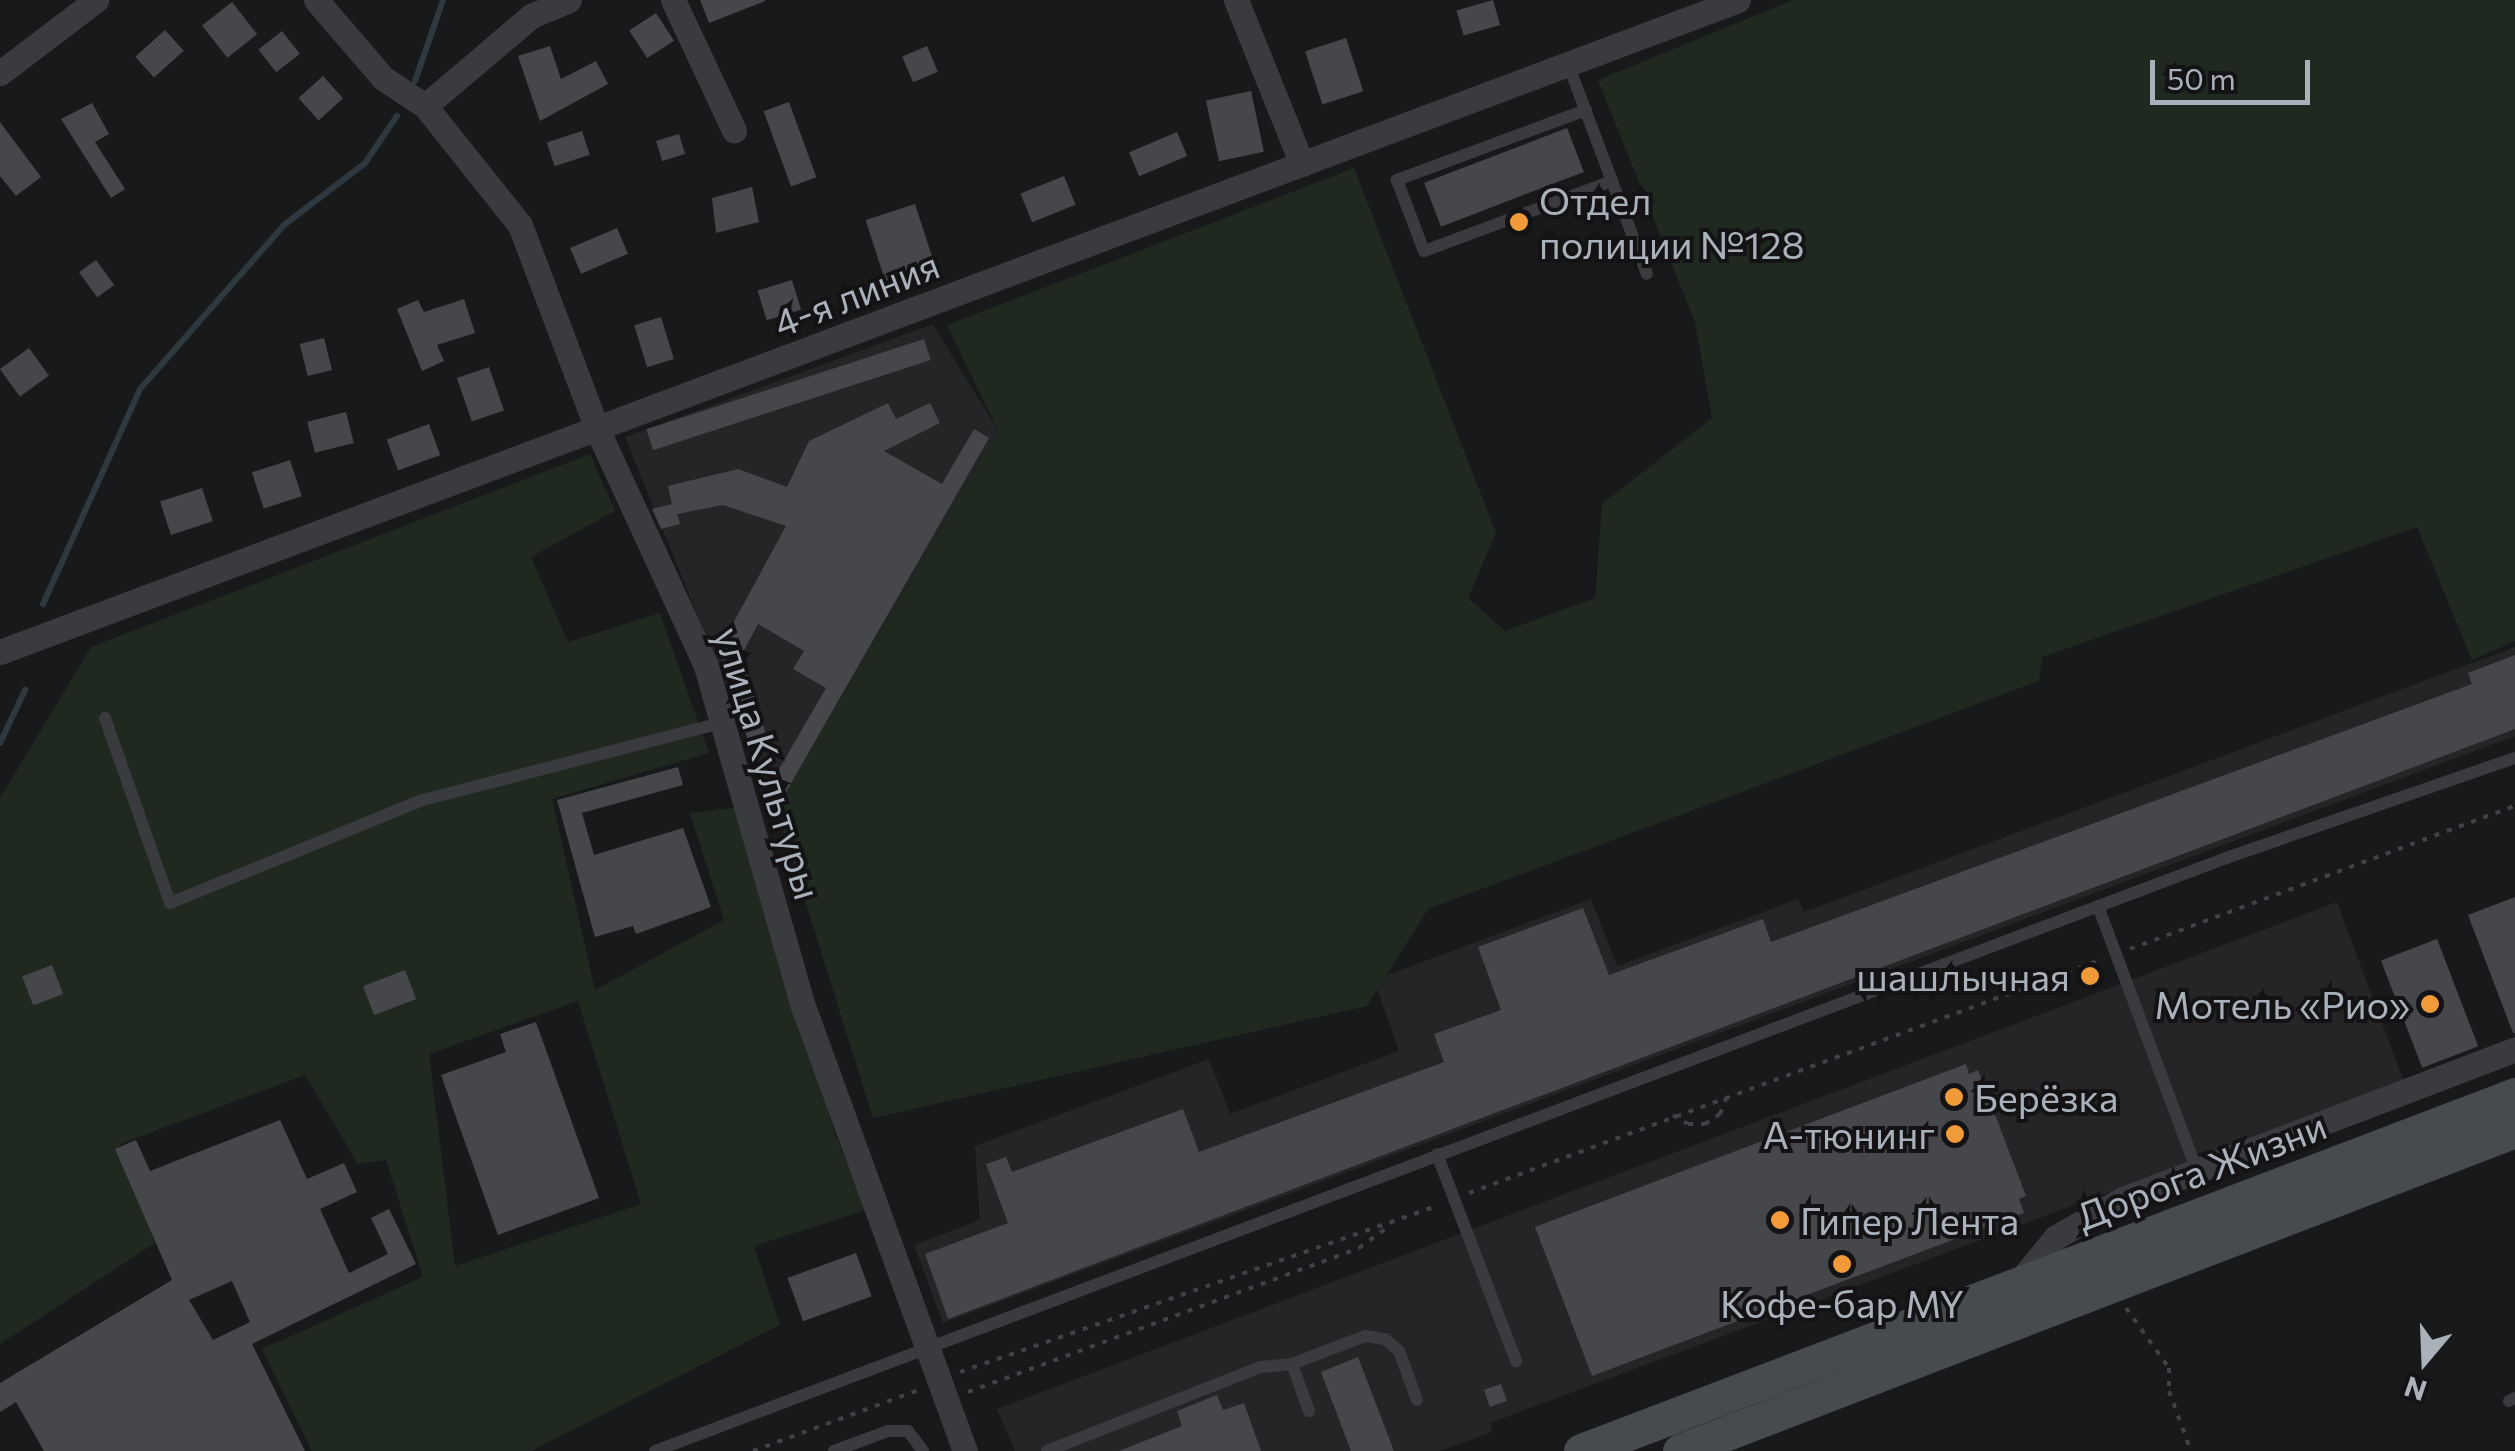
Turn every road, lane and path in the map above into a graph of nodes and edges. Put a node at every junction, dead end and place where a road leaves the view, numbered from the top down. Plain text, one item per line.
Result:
1 (96, 0) edge
2 (316, 0) edge
3 (568, 0) edge
4 (673, 0) edge
5 (1236, 0) edge
6 (1738, 0) edge
7 (1568, 64) junction
8 (0, 73) edge
9 (425, 106) junction
10 (1586, 110) junction
11 (734, 130) dead end
12 (1302, 164) junction
13 (1612, 182) junction
14 (1647, 274) dead end
15 (598, 432) junction
16 (0, 652) edge
17 (105, 718) dead end
18 (725, 722) junction
19 (2515, 758) edge
20 (2515, 806) edge
21 (2098, 906) junction
22 (2117, 954) junction
23 (2515, 1050) edge
24 (2515, 1095) edge
25 (1726, 1098) junction
26 (1674, 1114) junction
27 (2515, 1130) edge
28 (1437, 1154) junction
29 (2196, 1171) junction
30 (1455, 1199) junction
31 (1395, 1222) junction
32 (2016, 1285) junction
33 (2119, 1301) dead end
34 (924, 1346) junction
35 (1516, 1361) dead end
36 (1292, 1364) junction
37 (936, 1390) junction
38 (1418, 1400) dead end
39 (1309, 1411) dead end
40 (655, 1451) edge
41 (753, 1451) edge
42 (834, 1451) edge
43 (923, 1451) edge
44 (965, 1451) edge
45 (1047, 1451) edge
46 (1581, 1451) edge
47 (1680, 1451) edge
48 (2191, 1451) edge

1 - 8 street
2 - 9 street, улица Культуры
3 - 9 street
4 - 11 street
5 - 12 street
6 - 7 street, 4-я линия
7 - 10 lane
7 - 12 street, 4-я линия
9 - 15 street, улица Культуры
10 - 13 lane
10 - 13 lane
12 - 15 street, 4-я линия
13 - 14 lane
15 - 16 street, 4-я линия
15 - 18 street, улица Культуры
17 - 18 lane
18 - 34 street, улица Культуры
19 - 21 lane
20 - 22 path
21 - 22 lane
21 - 28 lane
22 - 25 path
22 - 29 lane
23 - 29 street
24 - 32 main road, Дорога Жизни
25 - 26 path
25 - 26 path
26 - 30 path
27 - 47 main road, Дорога Жизни
28 - 30 lane
28 - 34 lane
29 - 32 street
30 - 31 path
30 - 35 lane
31 - 37 path
31 - 37 path
32 - 46 main road, Дорога Жизни
33 - 48 path
34 - 37 street, улица Культуры
34 - 40 lane
36 - 38 lane
36 - 39 lane
36 - 45 lane
37 - 41 path
37 - 44 street, улица Культуры
42 - 43 lane

